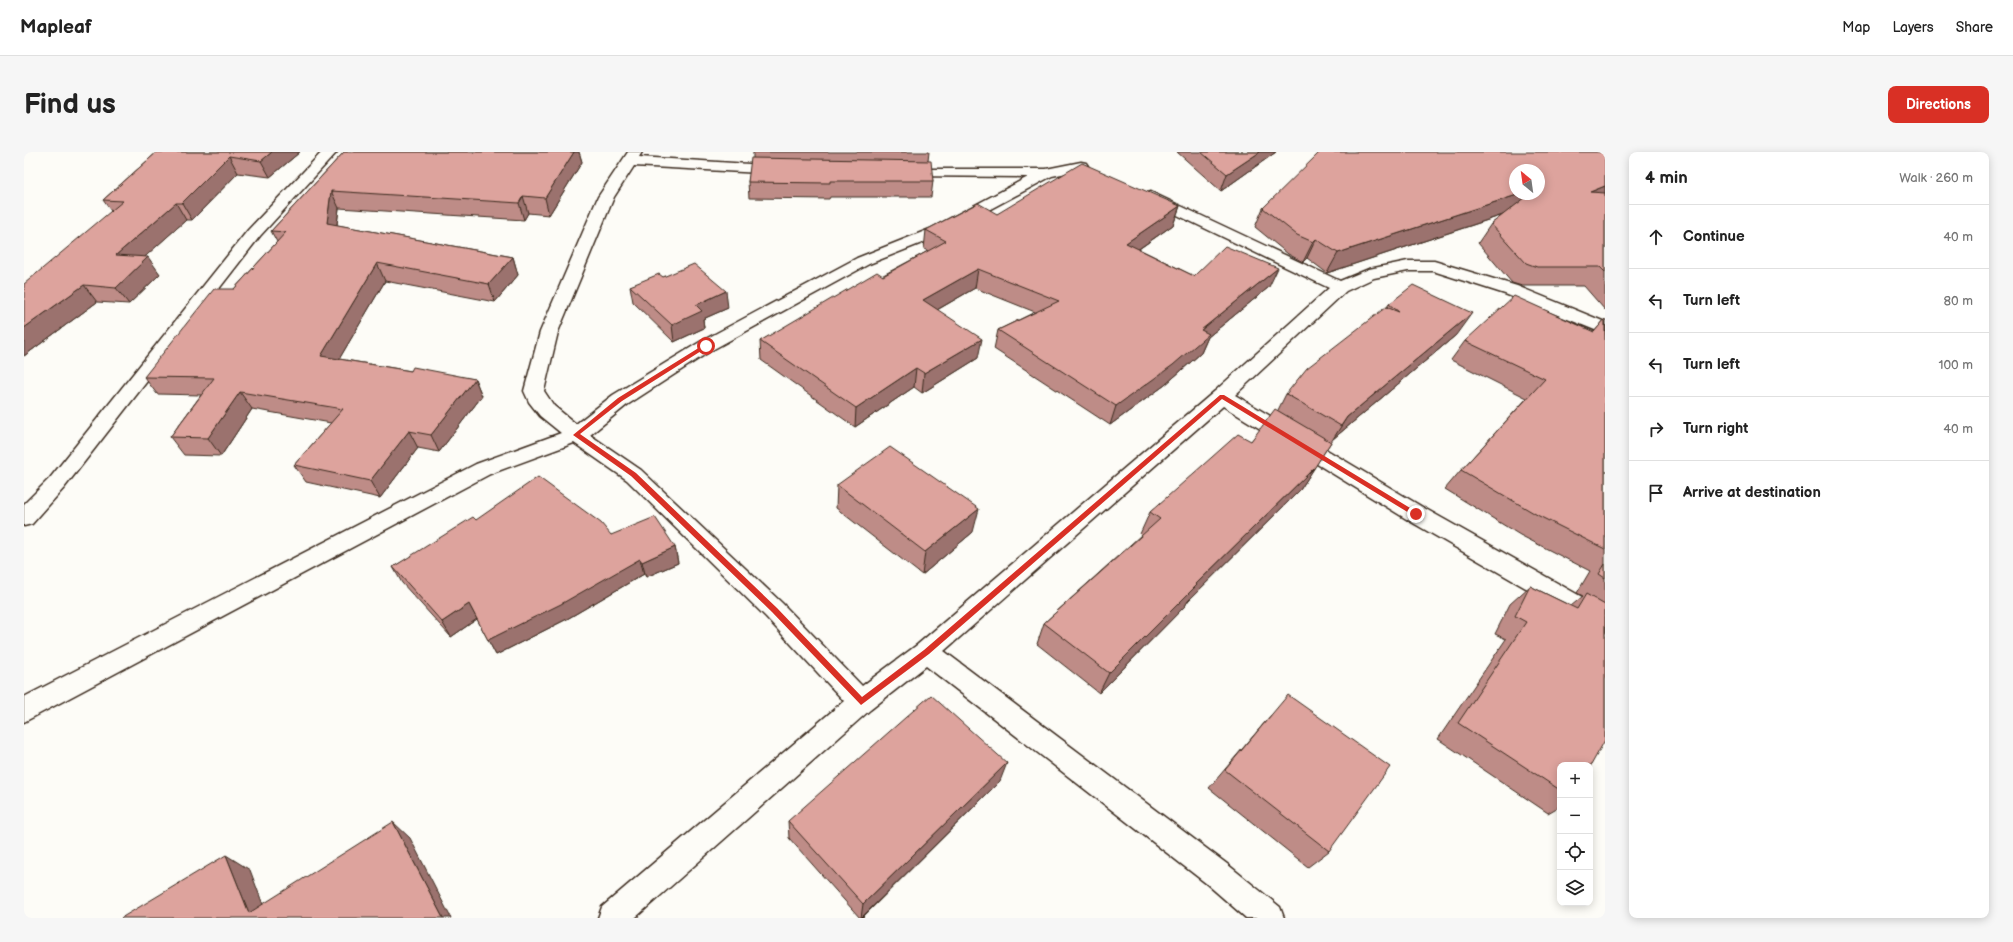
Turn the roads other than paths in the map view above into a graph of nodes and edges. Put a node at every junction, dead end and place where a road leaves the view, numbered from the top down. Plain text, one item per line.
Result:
1 (330, 152) edge
2 (1064, 152) edge
3 (632, 156) edge
4 (792, 170) edge
5 (888, 172) edge
6 (1047, 174) junction
7 (1138, 190) edge
8 (1340, 287) junction
9 (1605, 328) edge
10 (1222, 396) junction
11 (576, 435) junction
12 (24, 518) edge
13 (1605, 622) edge
14 (926, 652) junction
15 (861, 702) junction
16 (24, 710) edge
17 (613, 918) edge
18 (1269, 918) edge

1 - 12 street
2 - 6 street
3 - 4 street
3 - 11 street
5 - 6 street
6 - 11 street
7 - 8 street
8 - 9 street
8 - 10 street
10 - 13 street
10 - 14 street
11 - 15 street
11 - 16 street
14 - 15 street
14 - 18 street
15 - 17 street

